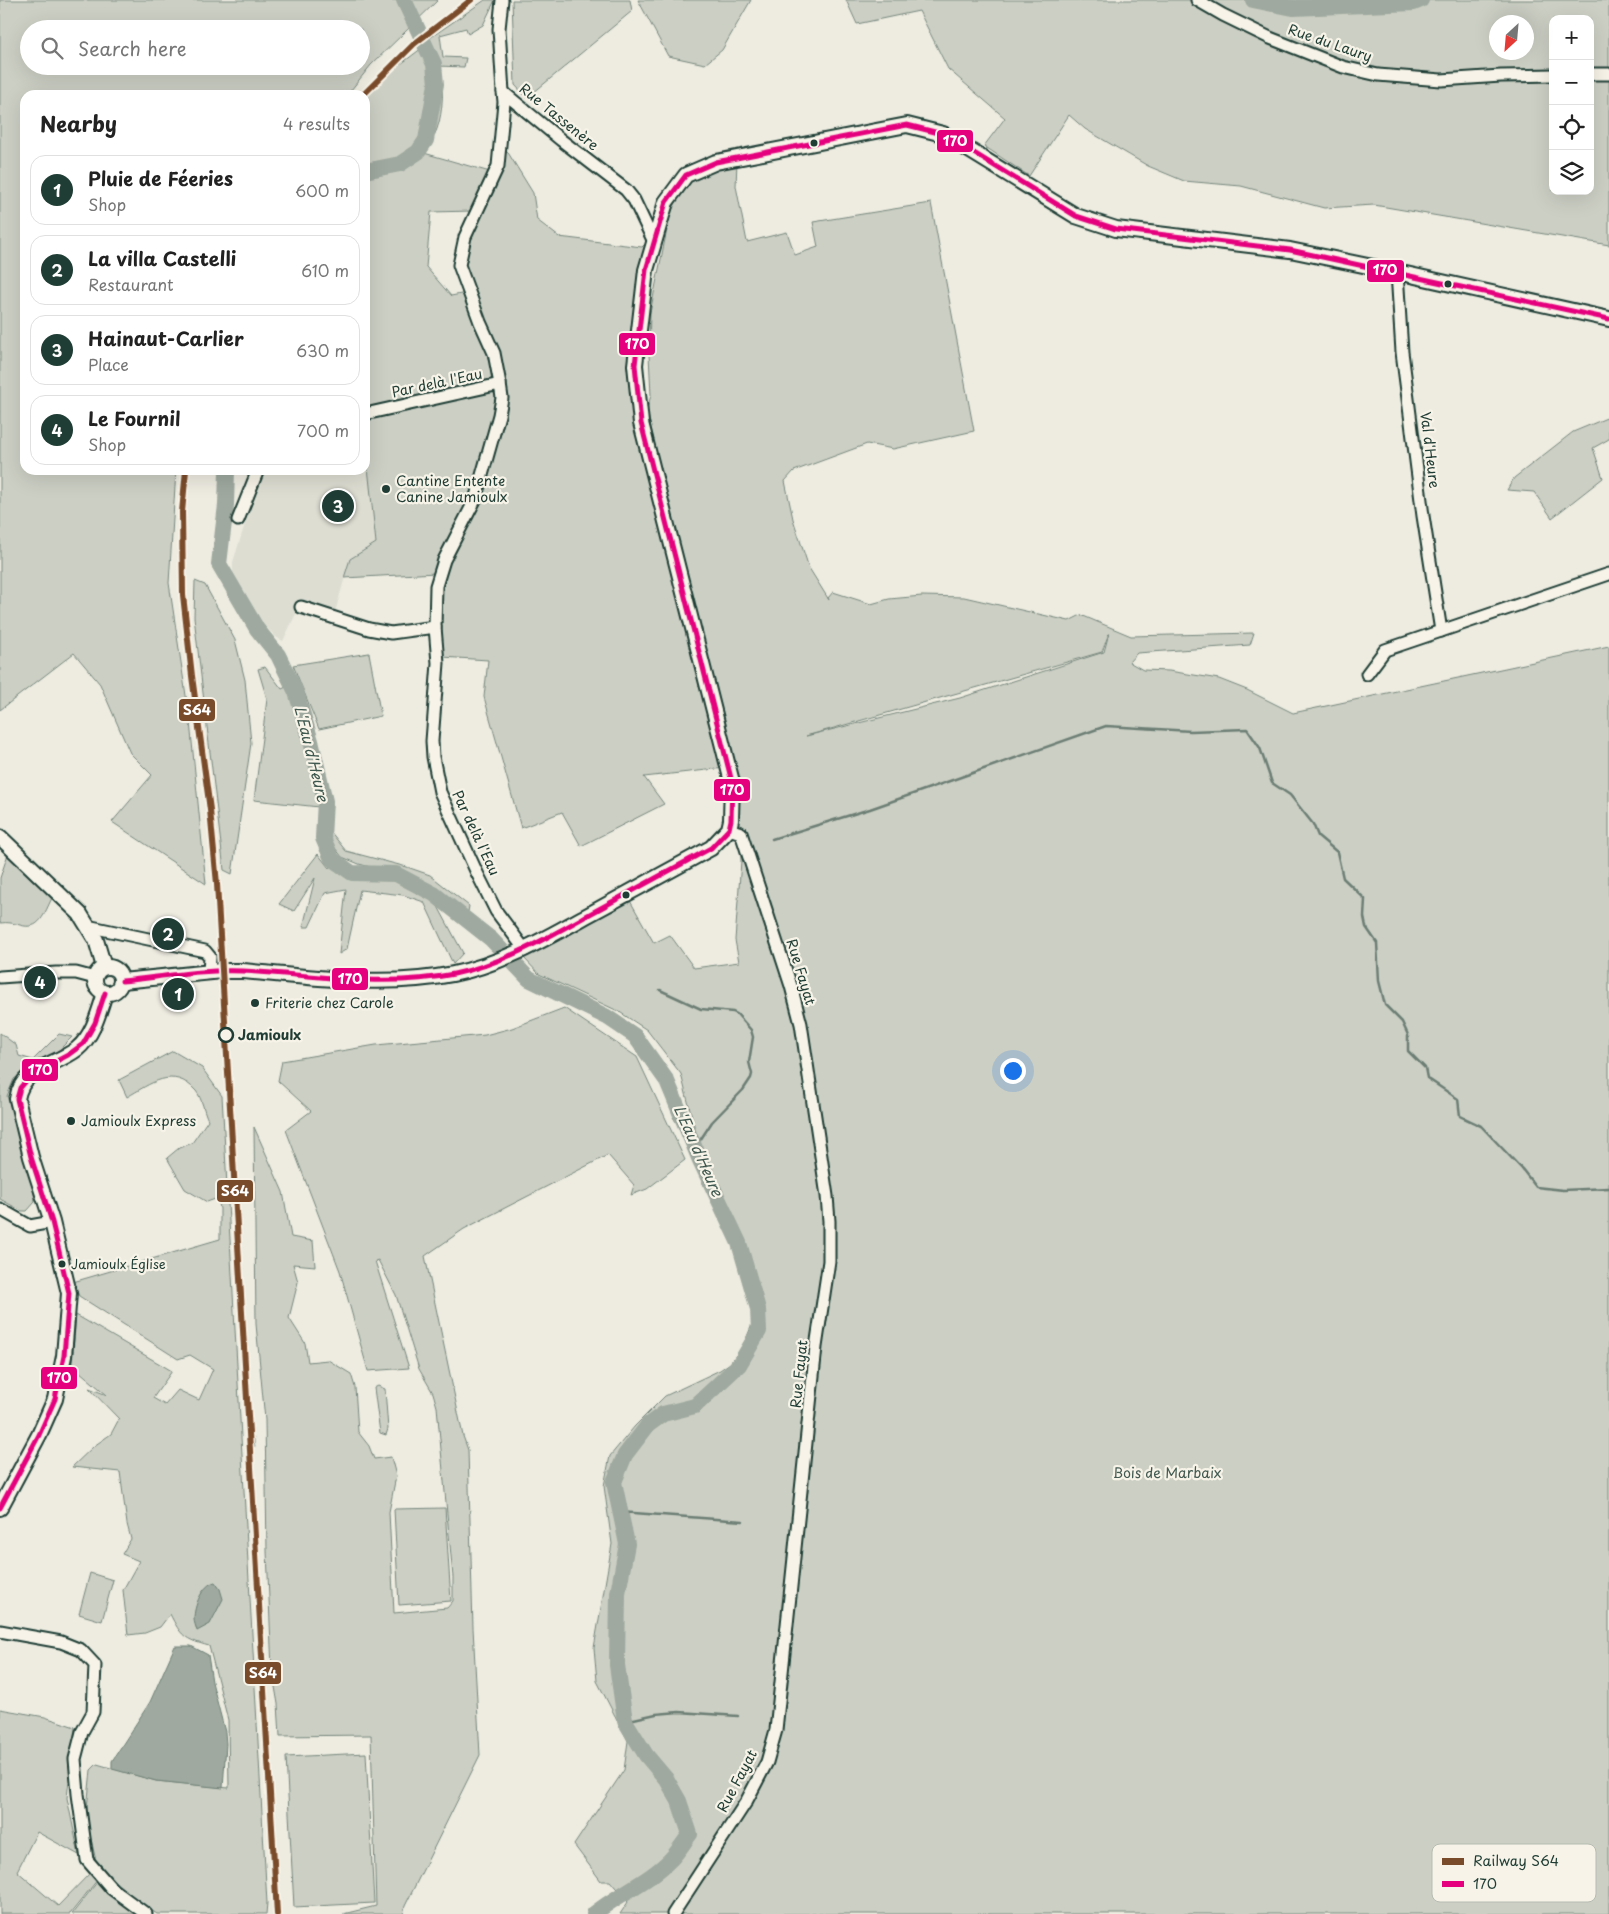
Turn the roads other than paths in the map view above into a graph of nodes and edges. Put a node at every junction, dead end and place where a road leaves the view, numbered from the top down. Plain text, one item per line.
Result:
1 (502, 0) edge
2 (1197, 0) edge
3 (1594, 74) edge
4 (1609, 74) edge
5 (1549, 75) edge
6 (503, 92) junction
7 (654, 242) junction
8 (1397, 272) junction
9 (1609, 319) edge
10 (500, 384) junction
11 (370, 413) edge
12 (256, 475) edge
13 (238, 520) dead end
14 (1609, 574) edge
15 (301, 606) dead end
16 (435, 627) junction
17 (1442, 631) junction
18 (1367, 674) dead end
19 (729, 829) junction
20 (0, 837) edge
21 (87, 926) junction
22 (523, 951) junction
23 (104, 967) junction
24 (210, 972) junction
25 (0, 977) edge
26 (94, 978) junction
27 (122, 980) junction
28 (105, 993) junction
29 (0, 1209) edge
30 (52, 1222) junction
31 (0, 1508) edge
32 (0, 1631) edge
33 (146, 1914) edge
34 (673, 1914) edge

1 - 6 street
2 - 5 street, Rue du Laury
3 - 4 street
6 - 7 street, Rue Tassenère
6 - 10 street, Rue Tassenère
7 - 8 street
7 - 19 street
8 - 9 street
8 - 17 street, Val d'Heure
10 - 11 street, Par delà l'Eau
10 - 16 street, Par delà l'Eau
12 - 13 street
14 - 17 street
15 - 16 street
16 - 22 street, Par delà l'Eau
17 - 18 street
19 - 22 street
19 - 34 street, Rue Fayat
20 - 21 street
21 - 23 street
21 - 24 street
22 - 24 street
23 - 26 street
23 - 27 street
24 - 27 street
25 - 26 street
26 - 28 street
27 - 28 street
28 - 30 street
29 - 30 street
30 - 31 street
32 - 33 street

